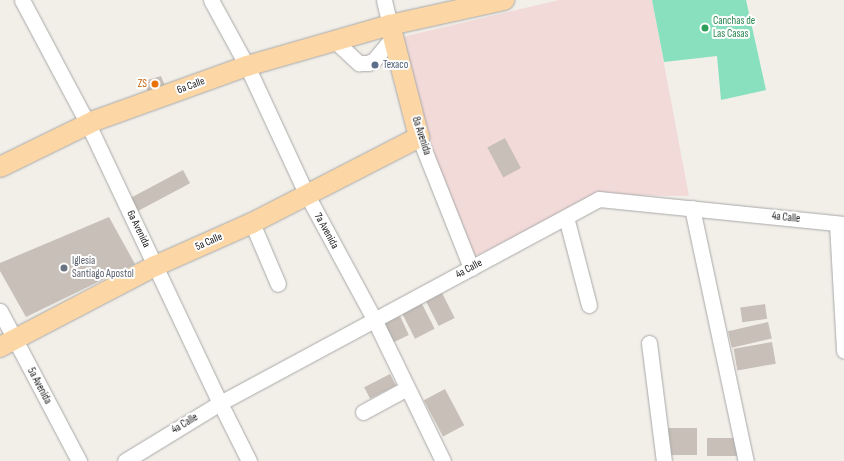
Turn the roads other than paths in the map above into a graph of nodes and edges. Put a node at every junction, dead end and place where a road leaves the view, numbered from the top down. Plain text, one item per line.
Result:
1 (22, 0) edge
2 (211, 0) edge
3 (384, 0) edge
4 (504, 0) edge
5 (392, 31) junction
6 (335, 41) junction
7 (247, 66) junction
8 (88, 124) junction
9 (419, 137) junction
10 (0, 167) edge
11 (307, 195) junction
12 (692, 208) junction
13 (566, 217) junction
14 (252, 222) junction
15 (840, 224) edge
16 (156, 266) junction
17 (471, 268) junction
18 (278, 284) dead end
19 (589, 305) dead end
20 (0, 311) edge
21 (374, 319) junction
22 (650, 343) dead end
23 (7, 344) edge
24 (844, 351) edge
25 (407, 388) junction
26 (220, 403) junction
27 (363, 412) dead end
28 (440, 459) edge
29 (78, 461) edge
30 (125, 461) edge
31 (249, 461) edge
32 (664, 461) edge
33 (746, 461) edge

1 - 8 street, 6a Avenida
2 - 7 street, 7a Avenida
3 - 5 street, 8a Avenida
4 - 5 main road, 6a Calle
5 - 6 main road, 6a Calle
5 - 6 street
5 - 9 main road, 8a Avenida
6 - 7 main road, 6a Calle
7 - 8 main road, 6a Calle
7 - 11 street, 7a Avenida
8 - 10 main road, 6a Calle
8 - 16 street, 6a Avenida
9 - 11 main road, 5a Calle
9 - 17 street, 8a Avenida
11 - 14 main road, 5a Calle
11 - 21 street, 7a Avenida
12 - 13 street, 4a Calle
12 - 15 street, 4a Calle
12 - 33 street
13 - 17 street, 4a Calle
13 - 19 street
14 - 16 main road, 5a Calle
14 - 18 street
15 - 24 street
16 - 23 main road, 5a Calle
16 - 26 street, 6a Avenida
17 - 21 street, 4a Calle
20 - 23 street, 5a Avenida
21 - 25 street, 7a Avenida
21 - 26 street, 4a Calle
22 - 32 street
23 - 29 street, 5a Avenida
25 - 27 street
25 - 28 street, 7a Avenida
26 - 30 street, 4a Calle
26 - 31 street, 6a Avenida

